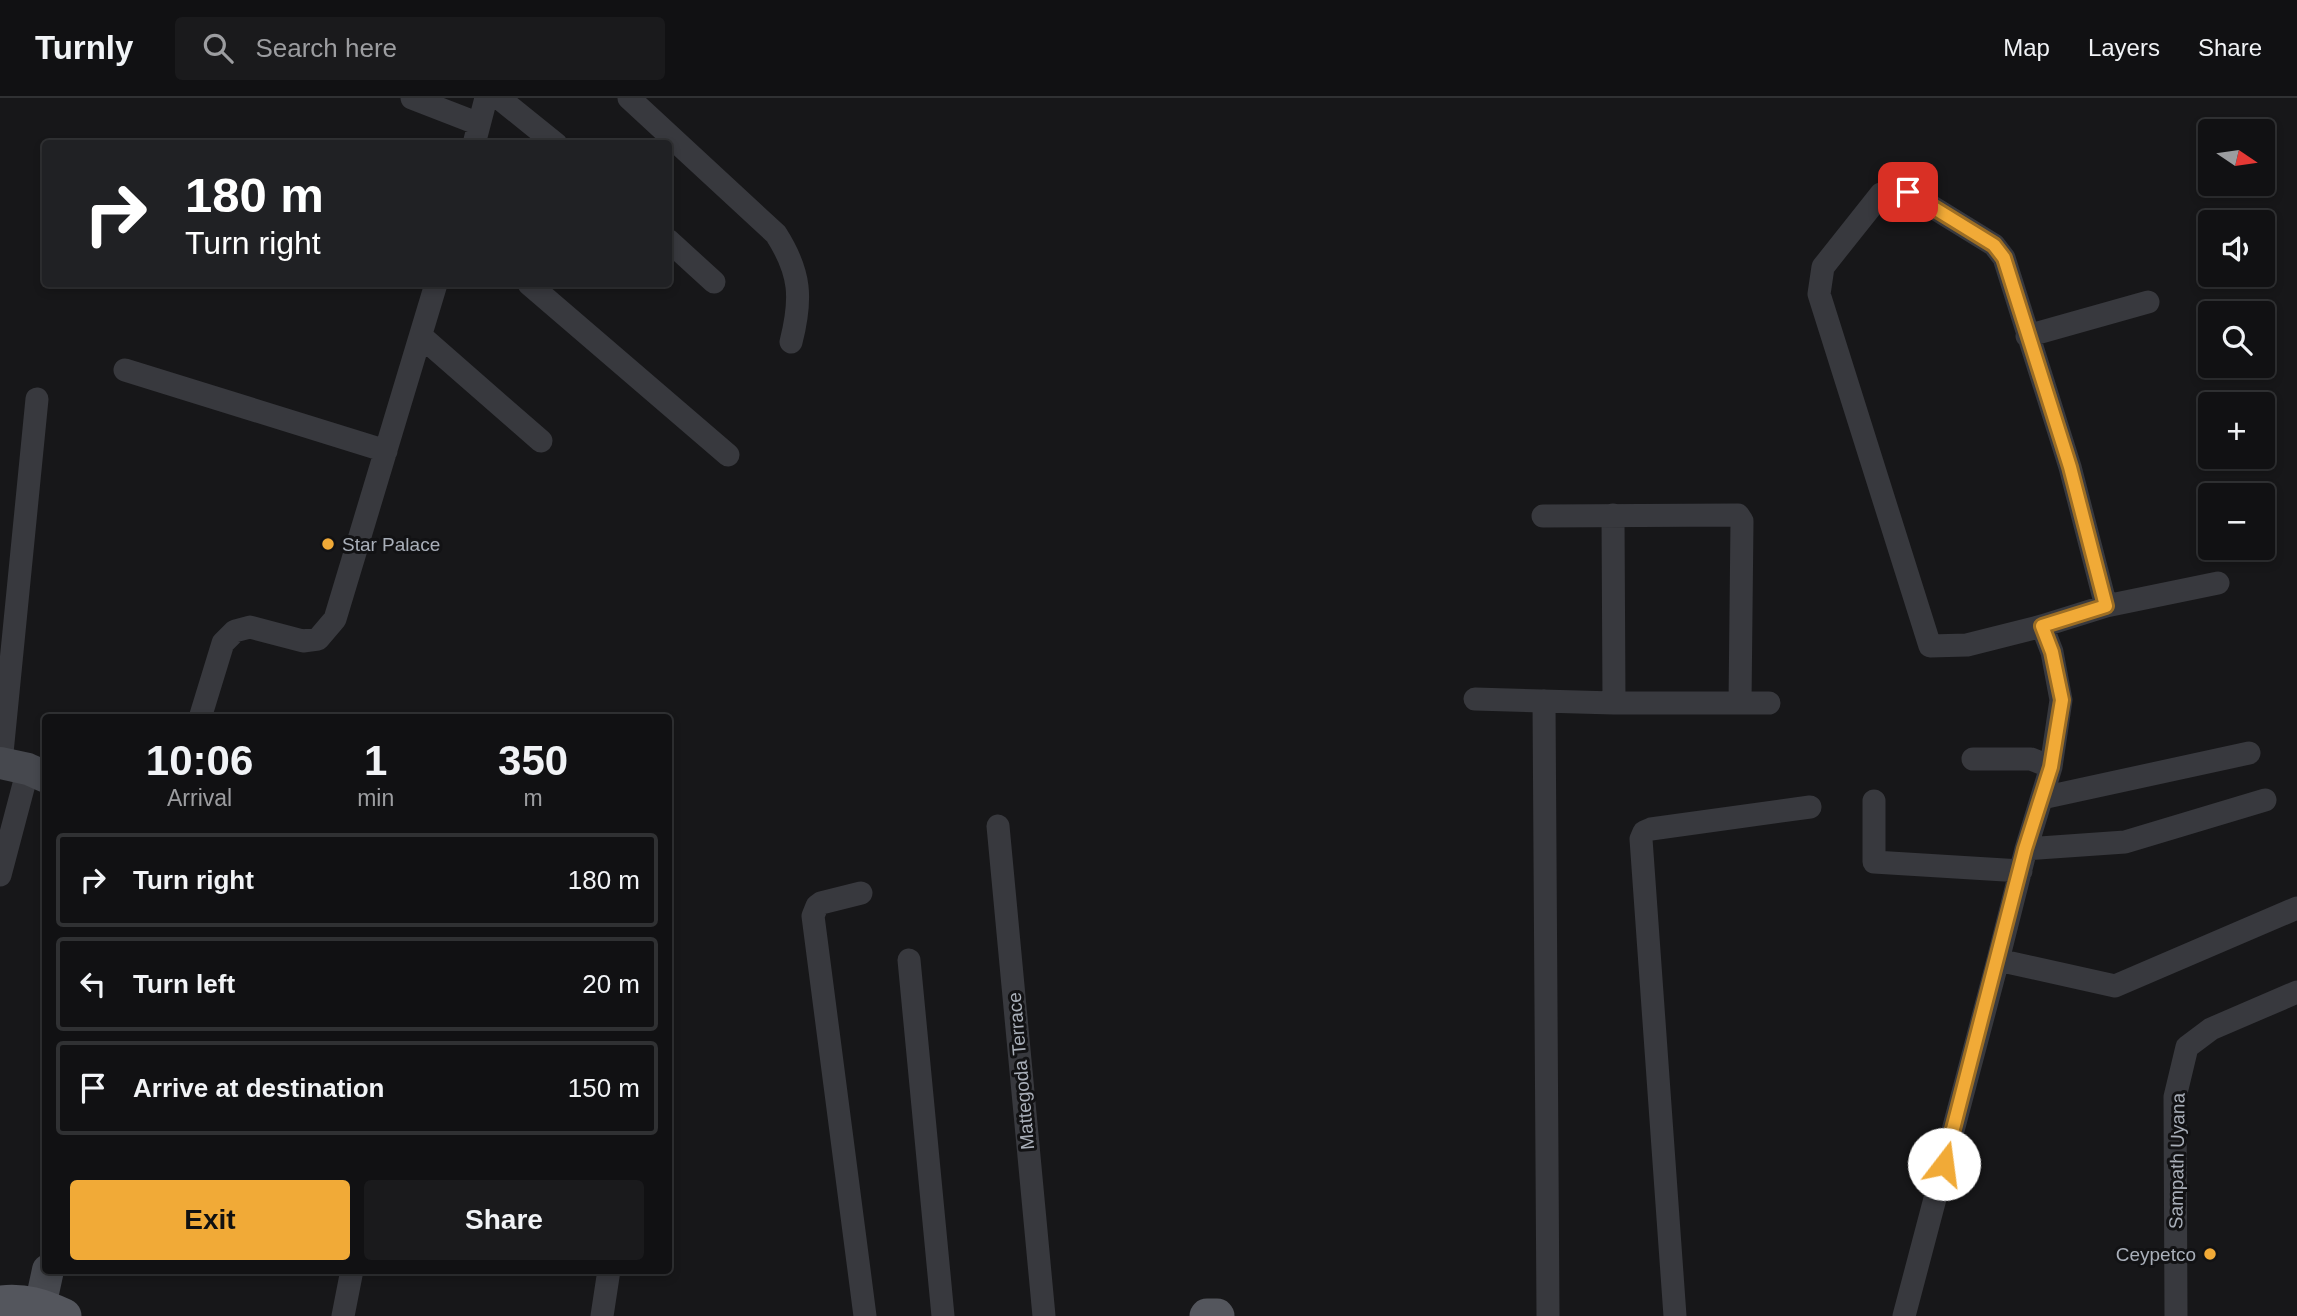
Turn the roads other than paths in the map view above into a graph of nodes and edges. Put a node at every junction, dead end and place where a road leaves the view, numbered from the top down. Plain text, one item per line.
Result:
1 (412, 98) edge
2 (486, 98) edge
3 (499, 98) edge
4 (629, 98) edge
5 (477, 134) edge
6 (551, 140) edge
7 (672, 244) edge
8 (713, 282) dead end
9 (431, 287) edge
10 (532, 287) edge
11 (2148, 302) dead end
12 (422, 337) junction
13 (2027, 337) junction
14 (791, 342) dead end
15 (125, 370) dead end
16 (37, 399) dead end
17 (541, 441) dead end
18 (386, 451) junction
19 (728, 456) dead end
20 (1612, 515) junction
21 (1543, 516) dead end
22 (2218, 583) dead end
23 (2106, 606) junction
24 (2042, 626) junction
25 (1475, 699) dead end
26 (1544, 701) junction
27 (1614, 703) junction
28 (1740, 703) junction
29 (1769, 703) dead end
30 (201, 714) edge
31 (2249, 753) dead end
32 (1973, 759) dead end
33 (2051, 767) junction
34 (19, 768) edge
35 (2042, 798) junction
36 (2265, 800) dead end
37 (1874, 801) dead end
38 (1810, 807) dead end
39 (998, 826) dead end
40 (2023, 860) junction
41 (0, 875) edge
42 (861, 893) dead end
43 (2297, 908) edge
44 (909, 960) dead end
45 (1998, 960) junction
46 (2297, 992) edge
47 (48, 1274) edge
48 (351, 1274) edge
49 (608, 1274) edge
50 (0, 1303) edge
51 (47, 1312) edge
52 (343, 1316) edge
53 (602, 1316) edge
54 (865, 1316) edge
55 (943, 1316) edge
56 (1044, 1316) edge
57 (1207, 1316) edge
58 (1217, 1316) edge
59 (1548, 1316) edge
60 (1675, 1316) edge
61 (1904, 1316) edge
62 (2176, 1316) edge

1 - 5 street
2 - 5 street
3 - 6 street
4 - 14 street
7 - 8 street
9 - 12 street
10 - 19 street
11 - 13 street
12 - 17 street
12 - 18 street
13 - 23 street
13 - 24 street
15 - 18 street
16 - 34 street
18 - 30 street
20 - 21 street
20 - 27 street
20 - 28 street
22 - 23 street
23 - 24 street
24 - 33 street
25 - 26 street
26 - 27 street
26 - 59 street
27 - 28 street
28 - 29 street
31 - 35 street
32 - 33 street
33 - 35 street
34 - 41 street
35 - 40 street
36 - 40 street
37 - 40 street
38 - 60 street
39 - 56 street, Mattegoda Terrace
40 - 45 street
42 - 54 street
43 - 45 street
44 - 55 street
45 - 61 street
46 - 62 street, Sampath Uyana
47 - 51 street
48 - 52 street
49 - 53 street
50 - 51 main road
57 - 58 main road

